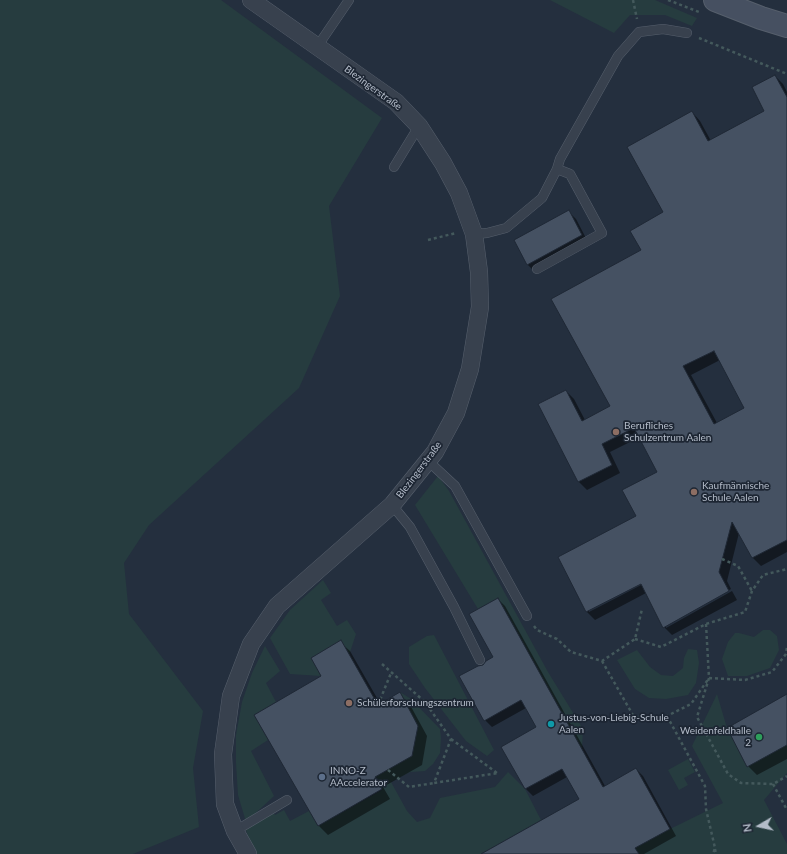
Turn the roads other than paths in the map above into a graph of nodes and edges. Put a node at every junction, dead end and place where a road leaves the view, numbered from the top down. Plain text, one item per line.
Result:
1 (251, 0) edge
2 (349, 0) edge
3 (715, 0) edge
4 (787, 26) edge
5 (687, 33) road end
6 (317, 47) junction
7 (419, 126) junction
8 (394, 167) dead end
9 (557, 169) junction
10 (473, 232) junction
11 (537, 269) dead end
12 (427, 460) junction
13 (392, 505) junction
14 (527, 616) road end
15 (480, 660) dead end
16 (287, 800) dead end
17 (235, 831) junction
18 (248, 854) edge

1 - 6 street, Blezingerstraße
2 - 6 lane
3 - 4 main road
5 - 9 lane
6 - 7 street, Blezingerstraße
7 - 8 lane
7 - 10 street, Blezingerstraße
9 - 10 lane
9 - 11 lane
10 - 12 street, Blezingerstraße
12 - 13 street, Blezingerstraße
12 - 14 lane
13 - 15 lane
13 - 17 street, Blezingerstraße
16 - 17 lane
17 - 18 street, Blezingerstraße

